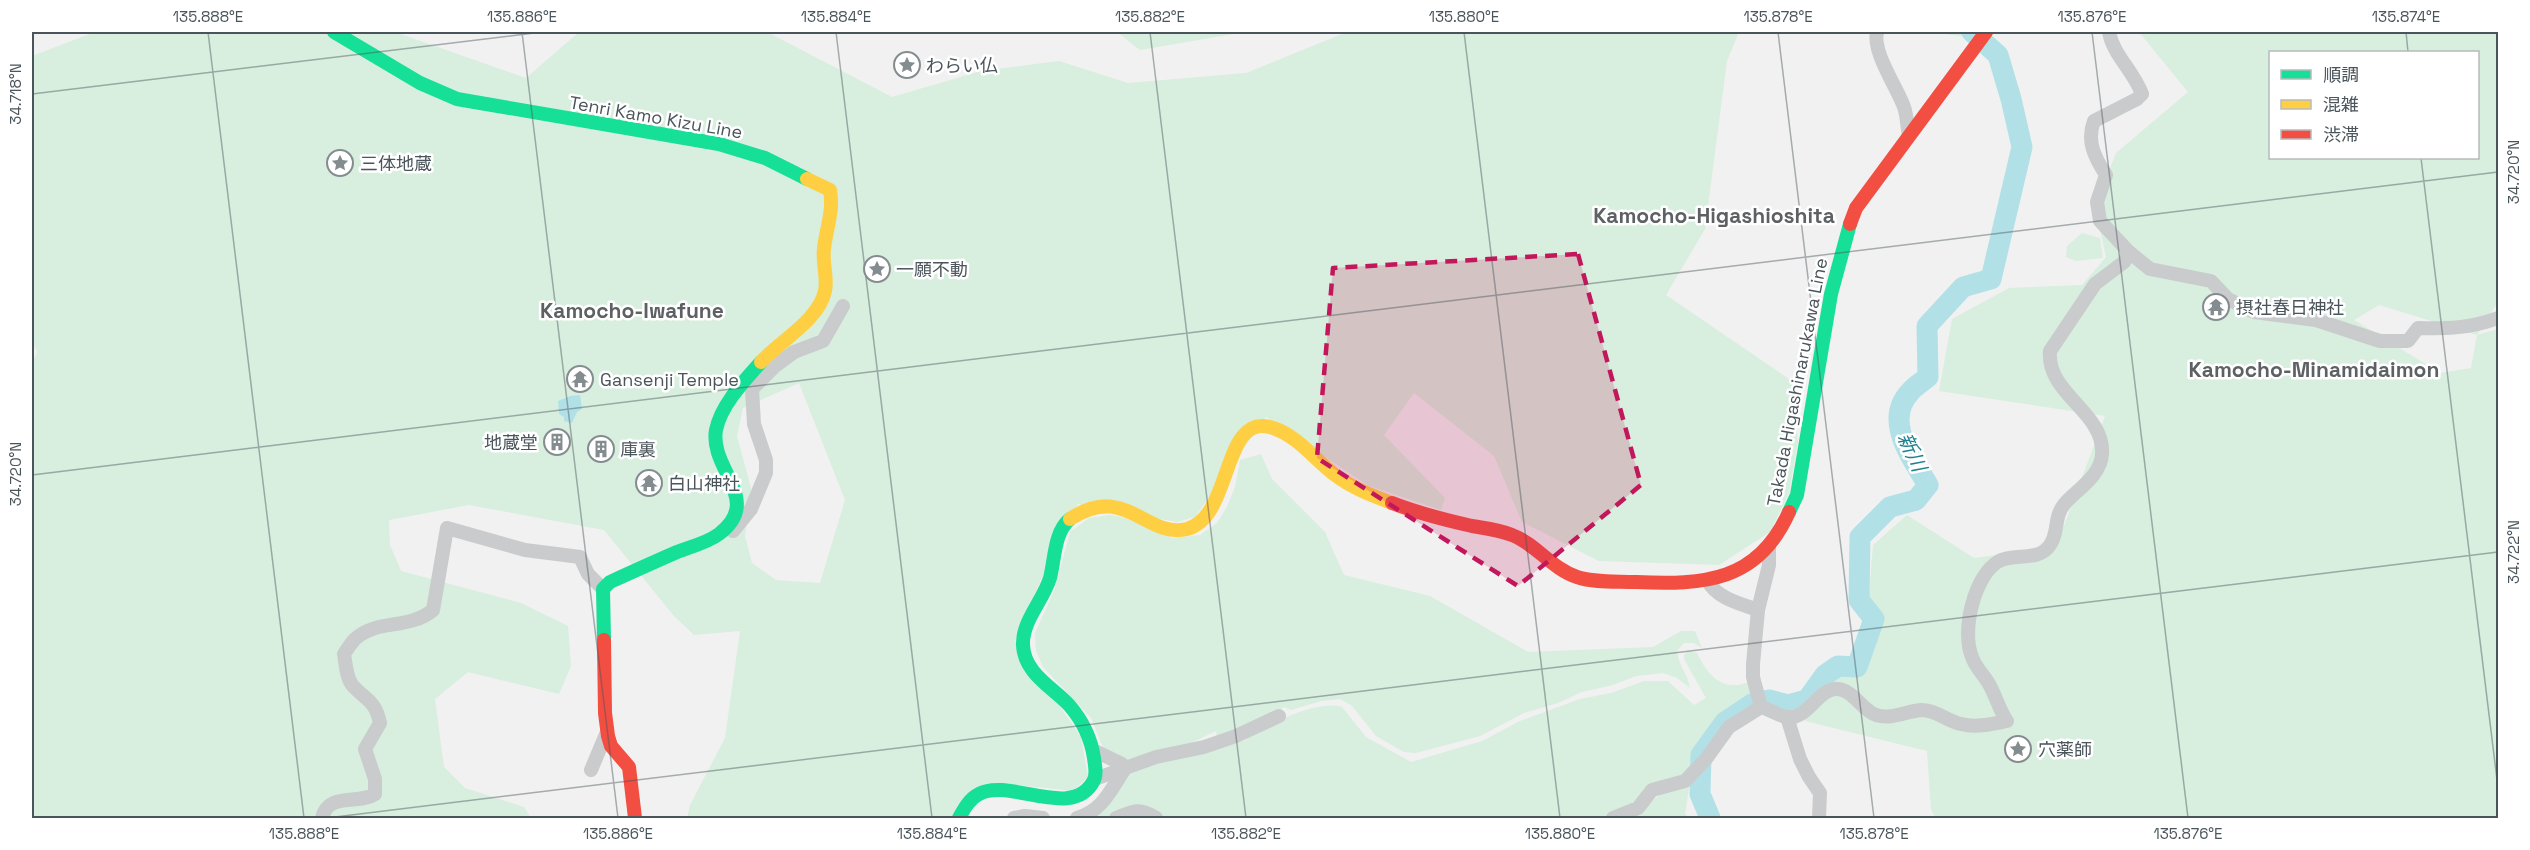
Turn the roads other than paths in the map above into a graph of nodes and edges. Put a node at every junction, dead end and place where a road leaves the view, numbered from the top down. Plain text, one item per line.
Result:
1 (334, 32) edge
2 (1877, 32) edge
3 (2109, 32) edge
4 (1985, 33) edge
5 (1909, 135) junction
6 (2129, 252) junction
7 (843, 306) dead end
8 (2499, 318) edge
9 (722, 532) junction
10 (1769, 546) junction
11 (1708, 581) junction
12 (603, 590) junction
13 (1758, 610) junction
14 (1761, 707) junction
15 (1279, 716) dead end
16 (1787, 717) junction
17 (607, 732) junction
18 (1093, 750) junction
19 (591, 770) dead end
20 (1124, 770) junction
21 (1095, 779) junction
22 (1020, 818) edge
23 (322, 819) edge
24 (635, 819) edge
25 (959, 819) edge
26 (1043, 819) edge
27 (1077, 819) edge
28 (1116, 819) edge
29 (1156, 819) edge
30 (1613, 819) edge
31 (1819, 819) edge

1 - 9 main road, Tenri Kamo Kizu Line
2 - 5 street
3 - 6 street
4 - 5 main road, Takada Higashinarukawa Line
5 - 10 main road, Takada Higashinarukawa Line
6 - 8 street
6 - 16 street
7 - 9 street
9 - 12 main road
10 - 11 main road, Takada Higashinarukawa Line
10 - 13 street
11 - 13 street
11 - 18 main road, Takada Higashinarukawa Line
12 - 17 main road
12 - 23 street
13 - 14 street
14 - 16 street
14 - 30 street
15 - 20 street
16 - 31 street
17 - 19 street
17 - 24 main road
18 - 20 street
18 - 21 main road, Takada Higashinarukawa Line
20 - 21 street
20 - 27 street
21 - 25 main road
22 - 26 street
28 - 29 street

